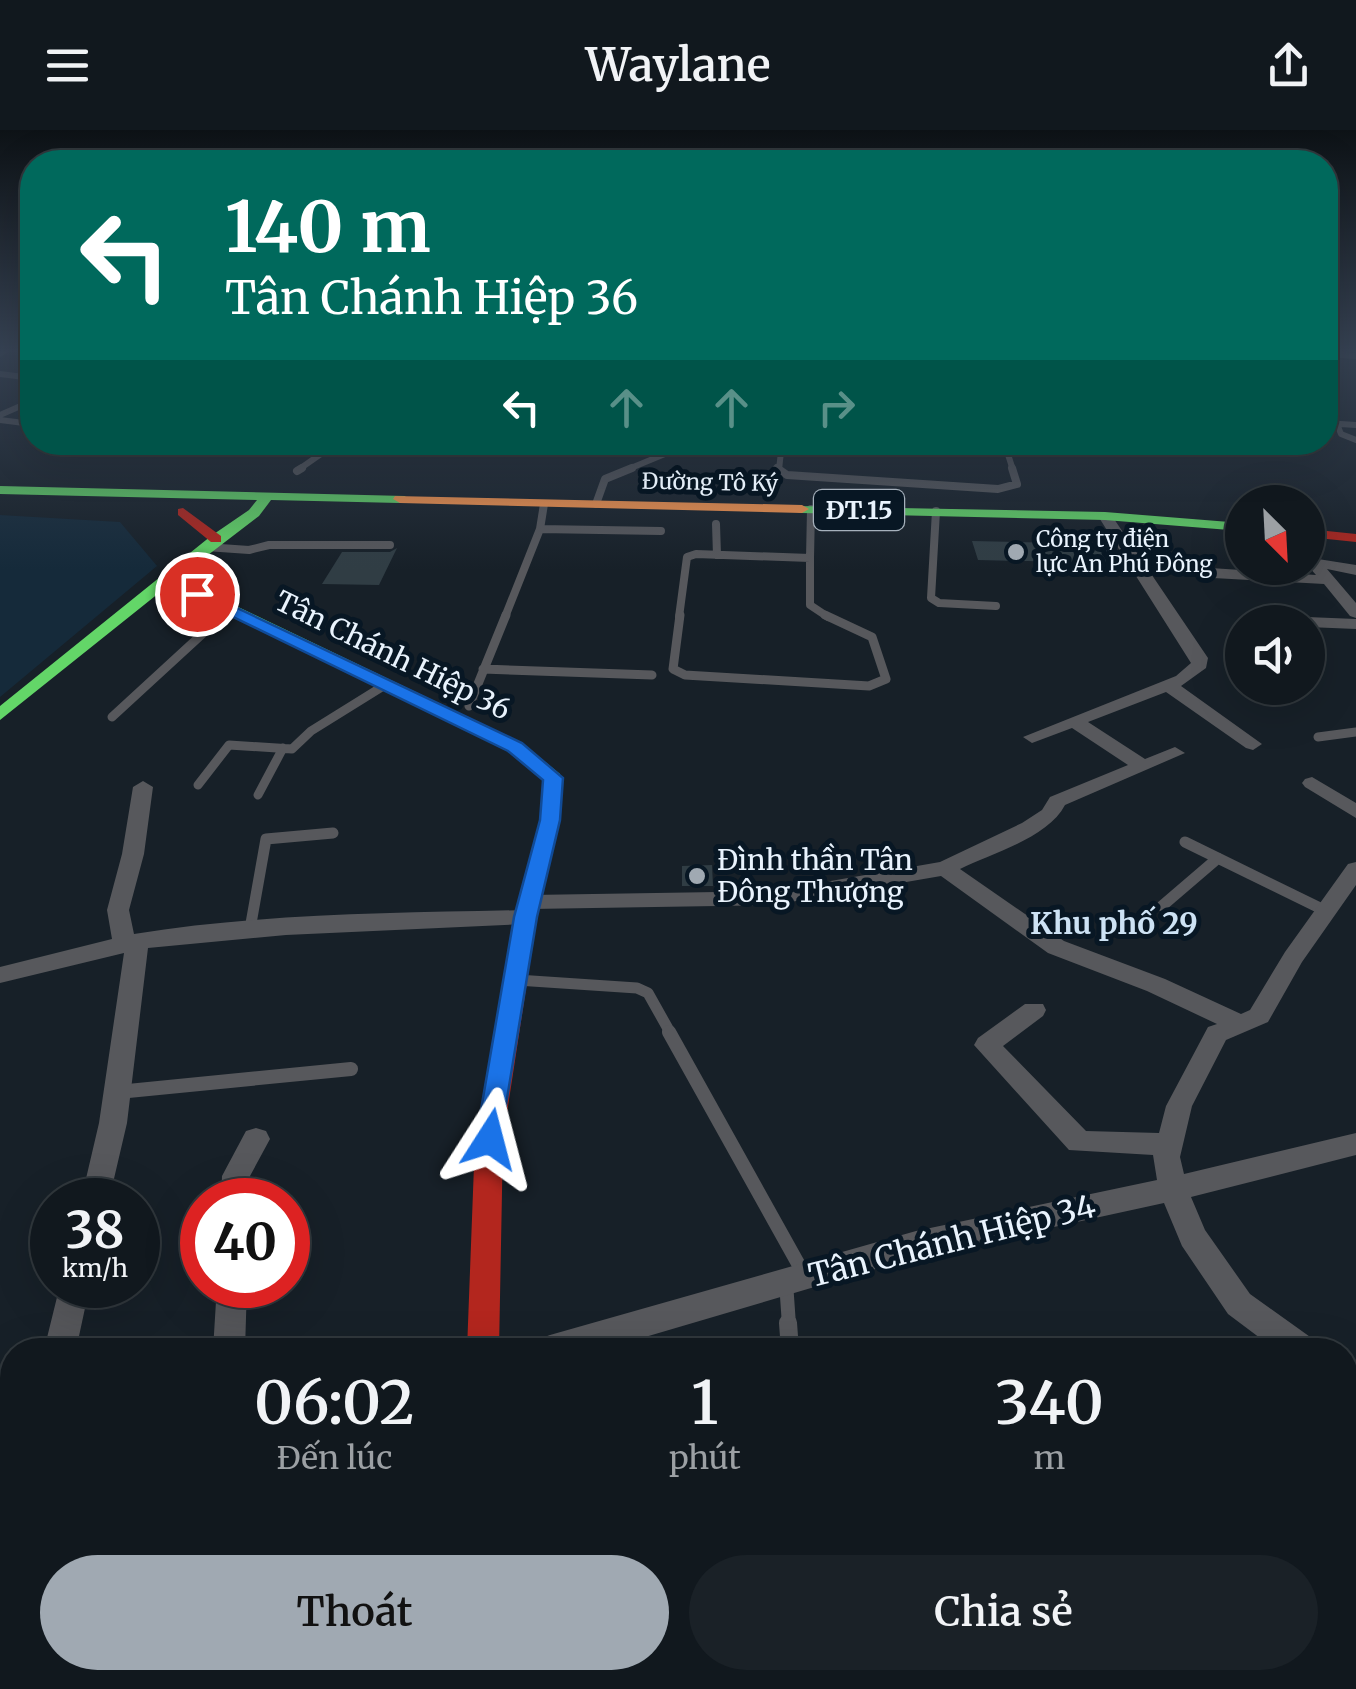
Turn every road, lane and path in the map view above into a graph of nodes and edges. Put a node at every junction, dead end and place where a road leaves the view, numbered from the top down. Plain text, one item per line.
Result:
1 (320, 455) edge
2 (646, 455) edge
3 (667, 455) edge
4 (780, 455) edge
5 (1008, 455) edge
6 (652, 456) junction
7 (297, 471) dead end
8 (0, 490) edge
9 (544, 504) junction
10 (596, 504) junction
11 (260, 505) junction
12 (0, 506) edge
13 (811, 509) junction
14 (936, 511) junction
15 (183, 512) junction
16 (1105, 516) junction
17 (716, 524) dead end
18 (1225, 526) edge
19 (540, 529) junction
20 (661, 532) dead end
21 (1325, 535) edge
22 (1356, 538) edge
23 (211, 543) junction
24 (390, 545) dead end
25 (717, 555) junction
26 (812, 558) junction
27 (1325, 563) edge
28 (1356, 570) edge
29 (1195, 572) dead end
30 (1225, 574) edge
31 (167, 578) junction
32 (1325, 580) edge
33 (996, 606) dead end
34 (228, 610) junction
35 (1356, 613) edge
36 (1325, 623) edge
37 (1356, 624) edge
38 (483, 669) junction
39 (652, 675) dead end
40 (386, 685) junction
41 (1168, 685) junction
42 (468, 706) dead end
43 (0, 715) edge
44 (112, 717) dead end
45 (1073, 721) junction
46 (1356, 732) edge
47 (1032, 737) dead end
48 (1318, 737) dead end
49 (1253, 744) dead end
50 (283, 748) junction
51 (1175, 753) dead end
52 (1144, 766) junction
53 (1312, 783) dead end
54 (198, 785) dead end
55 (143, 787) dead end
56 (258, 795) dead end
57 (1356, 812) edge
58 (332, 833) dead end
59 (1185, 842) dead end
60 (1218, 858) junction
61 (946, 868) junction
62 (1356, 870) edge
63 (1162, 906) dead end
64 (528, 909) junction
65 (1326, 912) junction
66 (250, 930) junction
67 (131, 943) junction
68 (0, 974) edge
69 (515, 980) junction
70 (1034, 1010) dead end
71 (1240, 1024) junction
72 (351, 1069) dead end
73 (118, 1092) junction
74 (256, 1139) dead end
75 (1169, 1144) junction
76 (1356, 1144) edge
77 (100, 1178) edge
78 (236, 1178) edge
79 (1173, 1189) junction
80 (795, 1279) junction
81 (70, 1308) edge
82 (231, 1308) edge
83 (63, 1338) edge
84 (230, 1338) edge
85 (482, 1338) edge
86 (591, 1338) edge
87 (791, 1338) edge
88 (1286, 1338) edge

1 - 7 lane
2 - 6 lane
3 - 6 lane
4 - 5 lane
6 - 10 lane
8 - 11 main road, Đường Tô Ký / ĐT.15
9 - 10 main road, Đường Tô Ký / ĐT.15
9 - 11 main road, Đường Tô Ký / ĐT.15
9 - 19 lane
10 - 13 main road, Đường Tô Ký / ĐT.15
11 - 15 main road, Đường Tô Ký / ĐT.15
11 - 23 main road
12 - 15 main road, Đường Tô Ký / ĐT.15
13 - 14 main road, Đường Tô Ký / ĐT.15
13 - 26 lane
14 - 16 main road, Đường Tô Ký / ĐT.15
14 - 33 lane
15 - 23 main road
16 - 18 main road, Đường Tô Ký / ĐT.15
16 - 41 street
17 - 25 lane
19 - 20 lane
19 - 38 lane
21 - 22 main road
23 - 24 lane
23 - 31 main road
25 - 26 lane
25 - 26 lane
27 - 28 street
29 - 30 street
31 - 34 main road, Tân Chánh Hiệp 36
31 - 43 main road
32 - 35 street
34 - 40 main road, Tân Chánh Hiệp 36
34 - 44 lane
36 - 37 street
38 - 39 lane
38 - 42 lane
40 - 50 lane
40 - 64 main road, Tân Chánh Hiệp 36
41 - 45 street
41 - 49 street
45 - 47 street
45 - 52 street
46 - 48 lane
50 - 54 lane
50 - 56 lane
51 - 52 street
52 - 61 street
53 - 57 street
55 - 67 street
58 - 66 lane
59 - 60 lane
60 - 63 lane
60 - 65 lane
61 - 64 street
61 - 71 street
62 - 65 street
64 - 66 street
64 - 69 main road, Tân Chánh Hiệp 36
65 - 71 street
66 - 67 street
67 - 68 street
67 - 73 street
69 - 80 lane
69 - 85 main road, Tân Chánh Hiệp 36
70 - 75 street
71 - 75 street
72 - 73 lane
73 - 77 street
74 - 78 street
75 - 79 street
76 - 79 street, Tân Chánh Hiệp 34
79 - 80 street, Tân Chánh Hiệp 34
79 - 88 street
80 - 86 street, Tân Chánh Hiệp 34
80 - 87 lane
81 - 83 street
82 - 84 street

